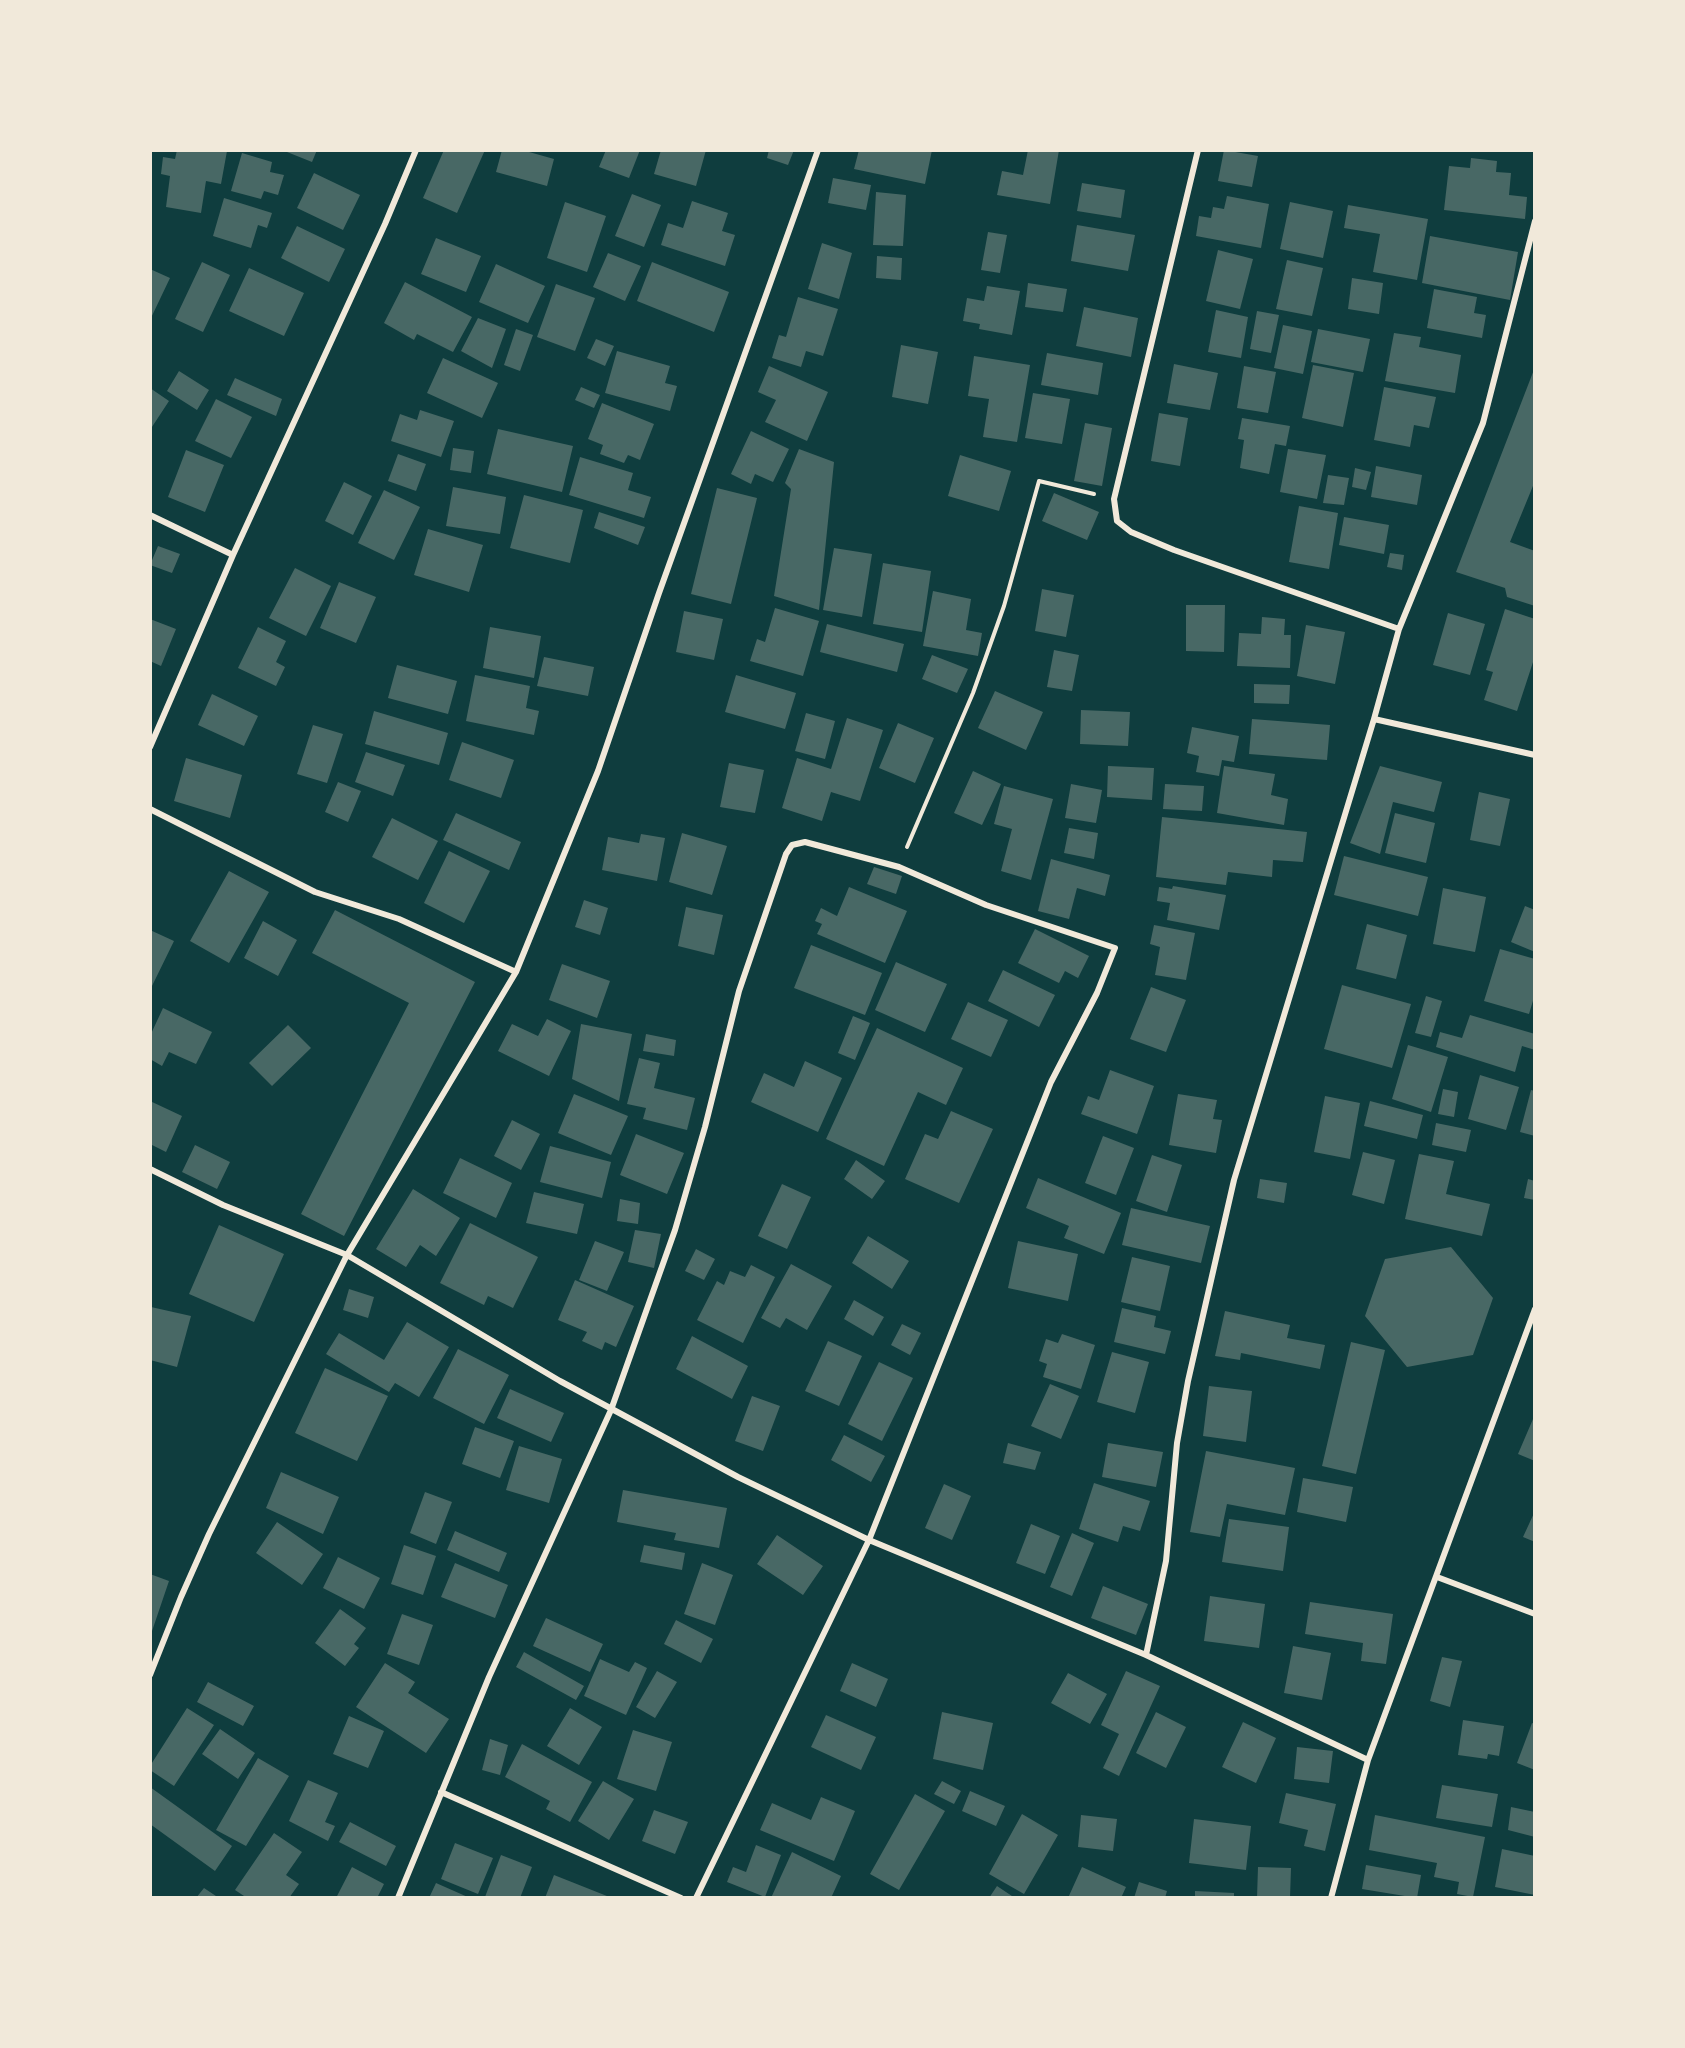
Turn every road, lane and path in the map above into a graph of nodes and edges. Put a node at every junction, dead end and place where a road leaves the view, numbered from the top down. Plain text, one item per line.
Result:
1 (416, 150) edge
2 (818, 150) edge
3 (1198, 150) edge
4 (1535, 221) edge
5 (1114, 499) junction
6 (150, 515) edge
7 (233, 555) junction
8 (1399, 629) junction
9 (1374, 718) junction
10 (150, 747) edge
11 (1535, 755) edge
12 (150, 809) edge
13 (899, 867) junction
14 (516, 972) junction
15 (150, 1169) edge
16 (347, 1255) junction
17 (1535, 1309) edge
18 (612, 1410) junction
19 (869, 1540) junction
20 (1437, 1577) junction
21 (1535, 1614) edge
22 (1146, 1654) junction
23 (150, 1675) edge
24 (1368, 1760) junction
25 (441, 1792) junction
26 (398, 1898) edge
27 (681, 1898) edge
28 (696, 1898) edge
29 (1331, 1898) edge

1 - 7 street
2 - 14 street
3 - 5 street
4 - 8 street
5 - 8 street
5 - 13 path
6 - 7 street
7 - 10 street
8 - 9 street
9 - 11 street
9 - 22 street
12 - 14 street
13 - 18 street
13 - 19 street
14 - 16 street
15 - 16 street
16 - 18 street
16 - 23 street
17 - 20 street
18 - 19 street
18 - 25 street
19 - 22 street
19 - 28 street
20 - 21 street
20 - 24 street
22 - 24 street
24 - 29 street
25 - 26 street
25 - 27 street

